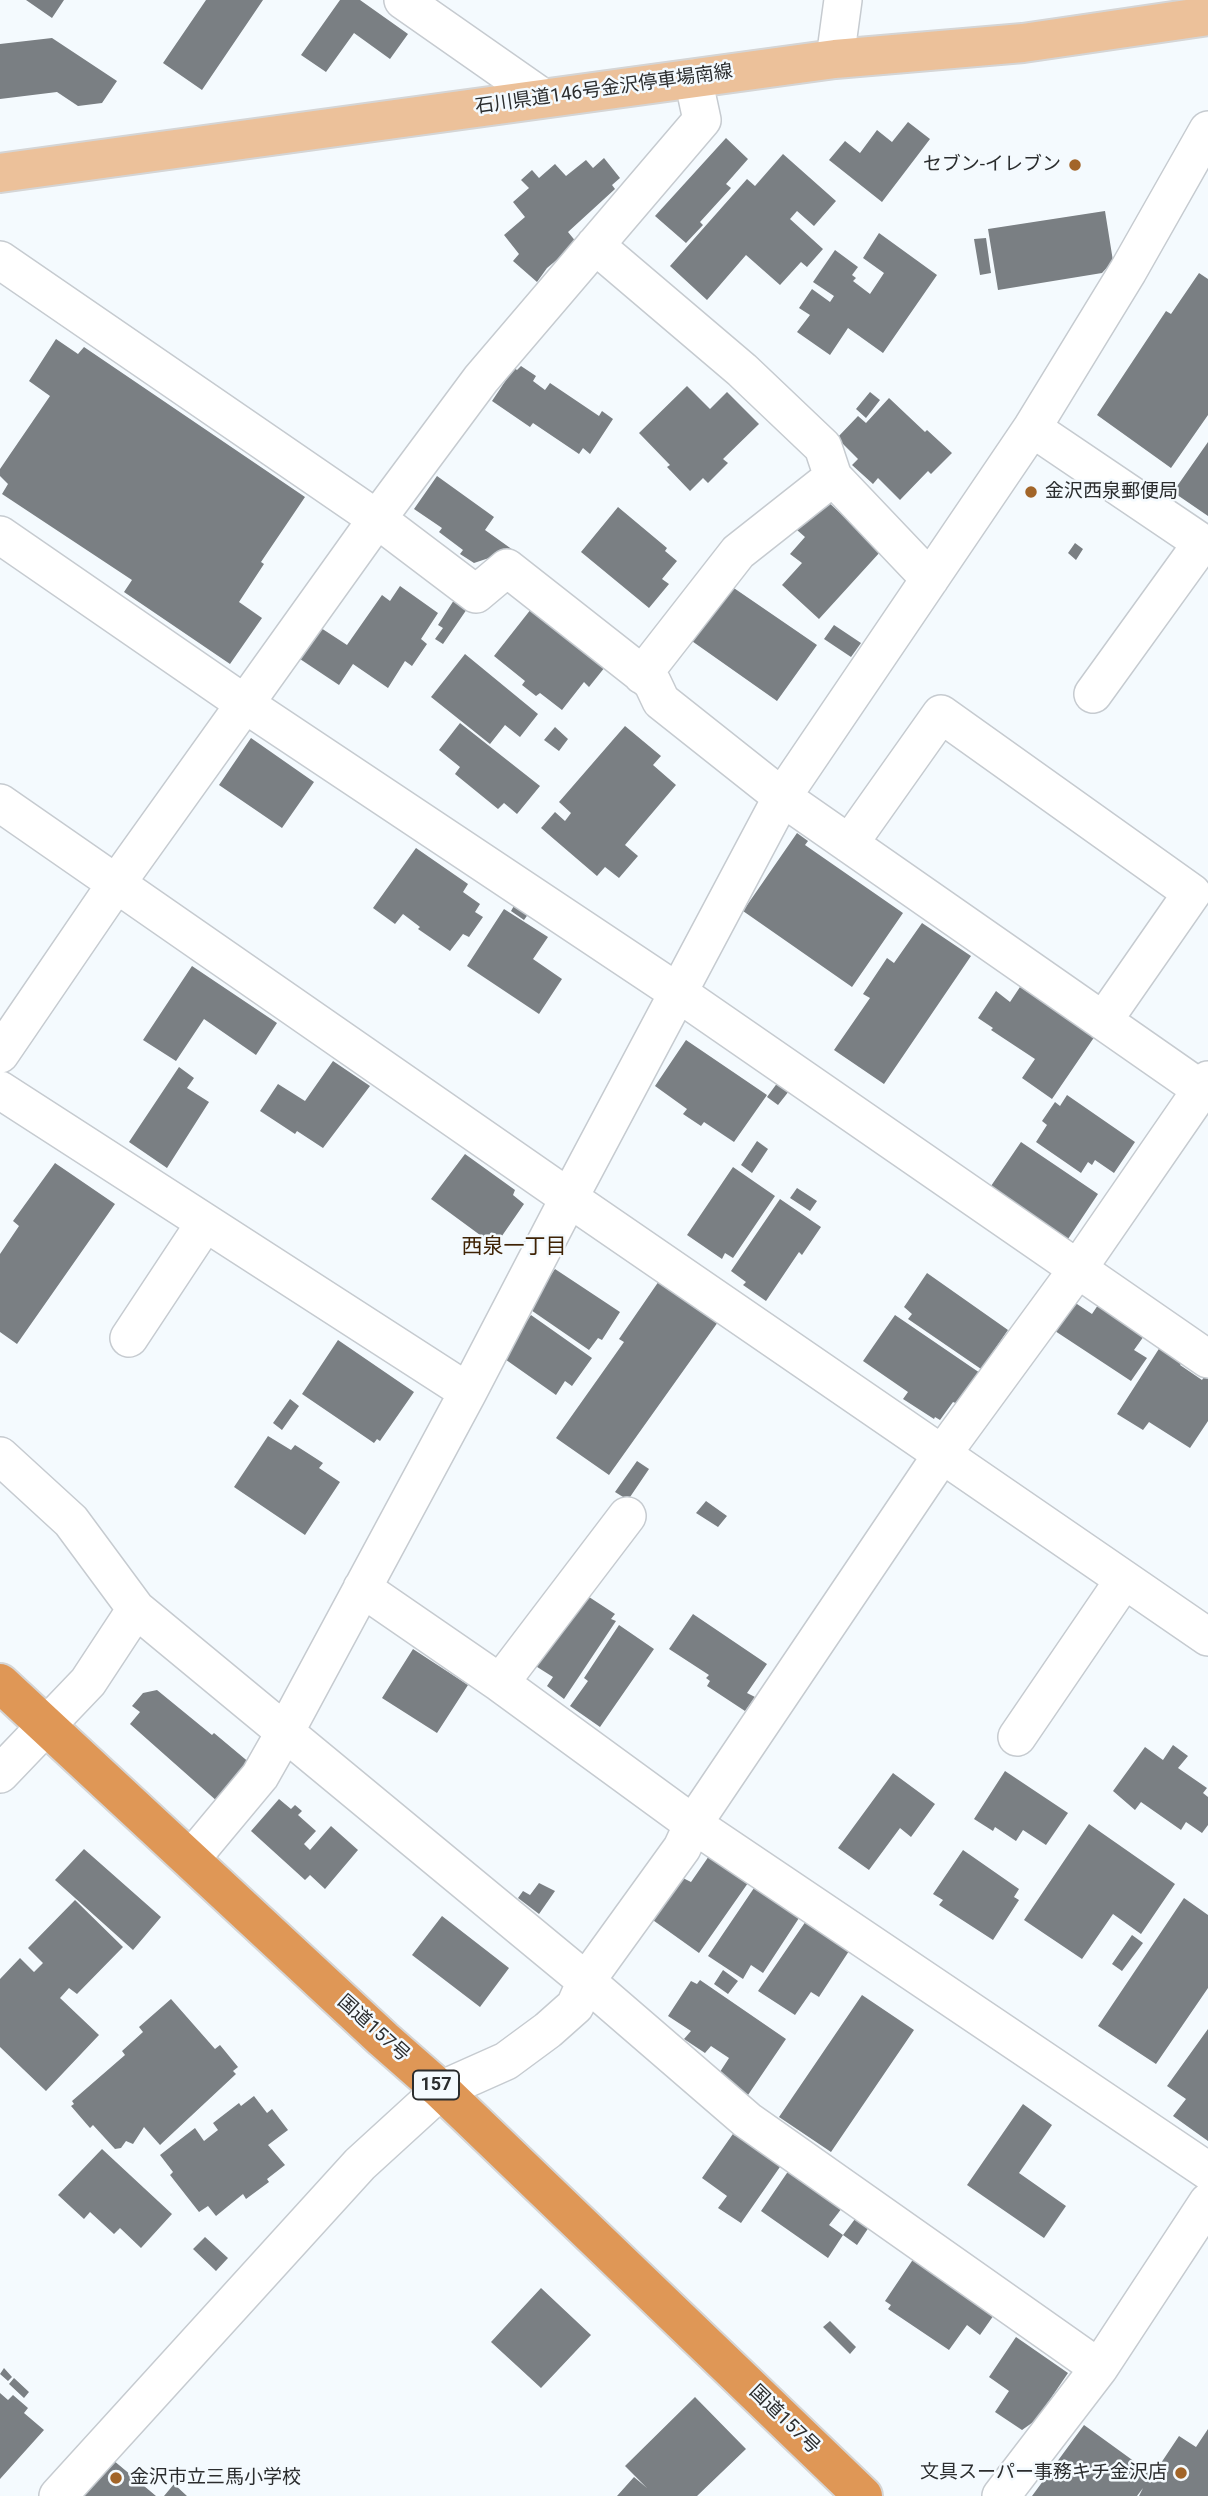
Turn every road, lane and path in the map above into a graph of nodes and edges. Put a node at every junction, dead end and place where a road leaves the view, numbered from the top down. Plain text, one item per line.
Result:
1 (403, 0) edge
2 (843, 0) edge
3 (1208, 16) edge
4 (835, 59) junction
5 (693, 78) junction
6 (543, 98) junction
7 (1208, 130) edge
8 (0, 173) edge
9 (595, 245) junction
10 (0, 260) edge
11 (1032, 428) junction
12 (833, 477) junction
13 (377, 519) junction
14 (0, 535) edge
15 (1205, 545) edge
16 (930, 579) junction
17 (642, 675) junction
18 (1093, 694) dead end
19 (245, 704) junction
20 (782, 797) junction
21 (0, 803) edge
22 (849, 844) junction
23 (116, 884) junction
24 (677, 992) junction
25 (1103, 1021) junction
26 (0, 1054) edge
27 (1206, 1088) edge
28 (0, 1090) edge
29 (569, 1198) junction
30 (205, 1223) junction
31 (1077, 1270) junction
32 (129, 1338) dead end
33 (1208, 1359) edge
34 (468, 1392) junction
35 (943, 1453) junction
36 (0, 1456) edge
37 (627, 1516) dead end
38 (1124, 1580) junction
39 (362, 1588) junction
40 (136, 1609) junction
41 (1208, 1636) edge
42 (0, 1683) edge
43 (500, 1683) junction
44 (47, 1728) junction
45 (285, 1732) junction
46 (1017, 1737) dead end
47 (0, 1774) edge
48 (693, 1824) junction
49 (190, 1860) junction
50 (580, 1993) junction
51 (441, 2090) junction
52 (1208, 2171) edge
53 (1208, 2202) edge
54 (1099, 2368) junction
55 (58, 2496) edge
56 (863, 2496) edge
57 (1001, 2496) edge

1 - 6 street
2 - 4 street
3 - 4 main road, 石川県道146号金沢停車場南線
4 - 5 main road, 石川県道146号金沢停車場南線
5 - 6 main road, 石川県道146号金沢停車場南線
5 - 9 street
6 - 8 main road, 石川県道146号金沢停車場南線
7 - 11 street
9 - 12 street
9 - 13 street
10 - 13 street
11 - 15 street
11 - 16 street
12 - 16 street
12 - 17 street
13 - 17 street
13 - 19 street
14 - 19 street
15 - 18 street
16 - 20 street
17 - 20 street
19 - 23 street
19 - 24 street
20 - 22 street
20 - 24 street
21 - 23 street
22 - 25 street
22 - 25 street
23 - 26 street
23 - 29 street
24 - 29 street
24 - 31 street
25 - 27 street
27 - 31 street
28 - 30 street
29 - 34 street
29 - 35 street
30 - 32 street
30 - 34 street
31 - 33 street
31 - 35 street
34 - 39 street
35 - 38 street
35 - 48 street
36 - 40 street
37 - 43 street
38 - 41 street
38 - 46 street
39 - 43 street
39 - 45 street
40 - 44 street
40 - 45 street
42 - 44 highway, 国道157号 / 157
43 - 48 street
44 - 47 street
44 - 49 highway, 国道157号 / 157
45 - 49 street
45 - 50 street
48 - 50 street
48 - 52 street
49 - 51 highway, 国道157号 / 157
50 - 51 street
50 - 54 street
51 - 55 street
51 - 56 highway, 国道157号 / 157
53 - 54 street
54 - 57 street

